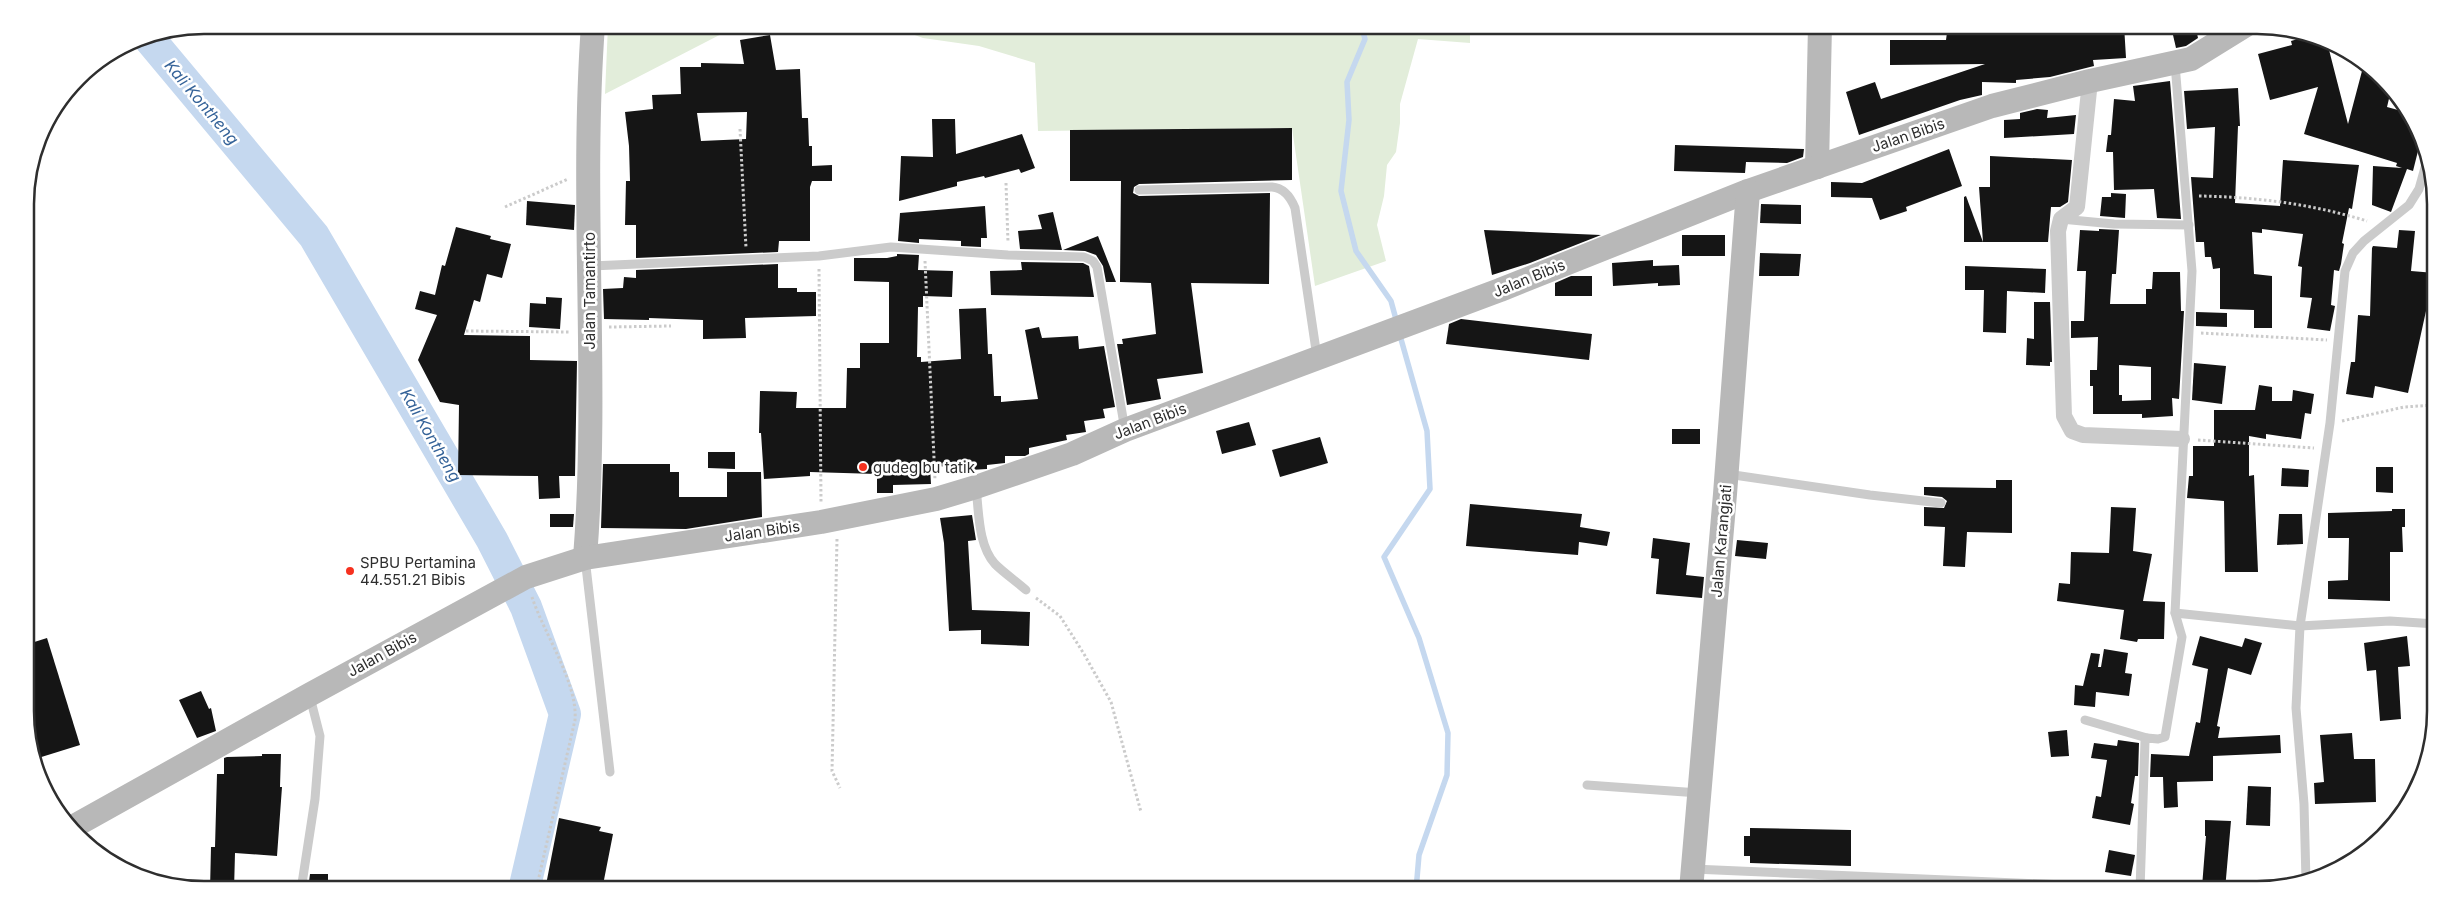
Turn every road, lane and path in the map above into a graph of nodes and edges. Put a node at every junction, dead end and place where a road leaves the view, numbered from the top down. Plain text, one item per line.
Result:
1 (593, 34) edge
2 (1820, 34) edge
3 (2215, 36) edge
4 (2175, 64) junction
5 (2090, 81) junction
6 (740, 129) dead end
7 (1817, 167) junction
8 (587, 171) junction
9 (2424, 171) edge
10 (1006, 183) dead end
11 (1139, 190) dead end
12 (1748, 192) junction
13 (2186, 195) junction
14 (505, 207) dead end
15 (2061, 219) junction
16 (2189, 225) junction
17 (2383, 226) junction
18 (924, 248) junction
19 (1008, 255) junction
20 (819, 256) junction
21 (747, 259) junction
22 (590, 266) junction
23 (671, 326) dead end
24 (589, 330) junction
25 (466, 331) dead end
26 (2188, 333) junction
27 (2338, 341) junction
28 (1317, 358) junction
29 (2427, 405) edge
30 (2330, 423) junction
31 (1124, 430) junction
32 (2182, 439) junction
33 (2325, 449) junction
34 (1727, 474) junction
35 (976, 488) junction
36 (936, 499) junction
37 (1941, 503) dead end
38 (829, 520) junction
39 (585, 558) junction
40 (524, 578) junction
41 (1026, 590) joint
42 (2175, 613) junction
43 (2427, 623) edge
44 (2300, 626) junction
45 (309, 695) junction
46 (2086, 720) dead end
47 (2147, 738) junction
48 (610, 772) dead end
49 (1587, 785) dead end
50 (840, 788) dead end
51 (1700, 793) junction
52 (1141, 812) dead end
53 (77, 825) edge
54 (2306, 874) edge
55 (1692, 879) edge
56 (301, 881) edge
57 (538, 881) edge
58 (1816, 881) edge
59 (2140, 881) edge

1 - 8 main road, Jalan Tamantirto
2 - 7 main road
3 - 4 main road, Jalan Bibis
4 - 5 main road, Jalan Bibis
4 - 13 lane
5 - 7 main road, Jalan Bibis
5 - 15 street
6 - 21 path
7 - 12 main road, Jalan Bibis
8 - 14 path
8 - 22 main road, Jalan Tamantirto
9 - 17 lane
10 - 19 path
11 - 28 lane
12 - 28 main road, Jalan Bibis
12 - 34 main road, Jalan Karangjati
13 - 16 lane
13 - 17 path
15 - 16 lane
15 - 32 street
16 - 26 lane
17 - 27 lane
18 - 19 lane
18 - 20 lane
18 - 36 path
19 - 31 lane
20 - 21 lane
20 - 38 path
21 - 22 lane
22 - 24 main road, Jalan Tamantirto
23 - 24 path
24 - 25 path
24 - 39 main road, Jalan Tamantirto
26 - 27 path
26 - 32 lane
27 - 30 lane
28 - 31 main road, Jalan Bibis
29 - 30 path
30 - 33 lane
31 - 35 main road, Jalan Bibis
32 - 33 path
32 - 42 lane
33 - 44 lane
34 - 37 lane
34 - 51 main road, Jalan Karangjati
35 - 36 main road, Jalan Bibis
35 - 41 lane
36 - 38 main road, Jalan Bibis
38 - 39 main road, Jalan Bibis
38 - 50 path
39 - 40 main road, Jalan Bibis
39 - 48 lane
40 - 45 main road, Jalan Bibis
40 - 57 path
41 - 52 path
42 - 44 lane
42 - 47 lane
43 - 44 lane
44 - 54 lane
45 - 53 main road, Jalan Bibis
45 - 56 lane
46 - 47 lane
47 - 59 lane
49 - 51 lane
51 - 55 main road, Jalan Karangjati
55 - 58 lane

